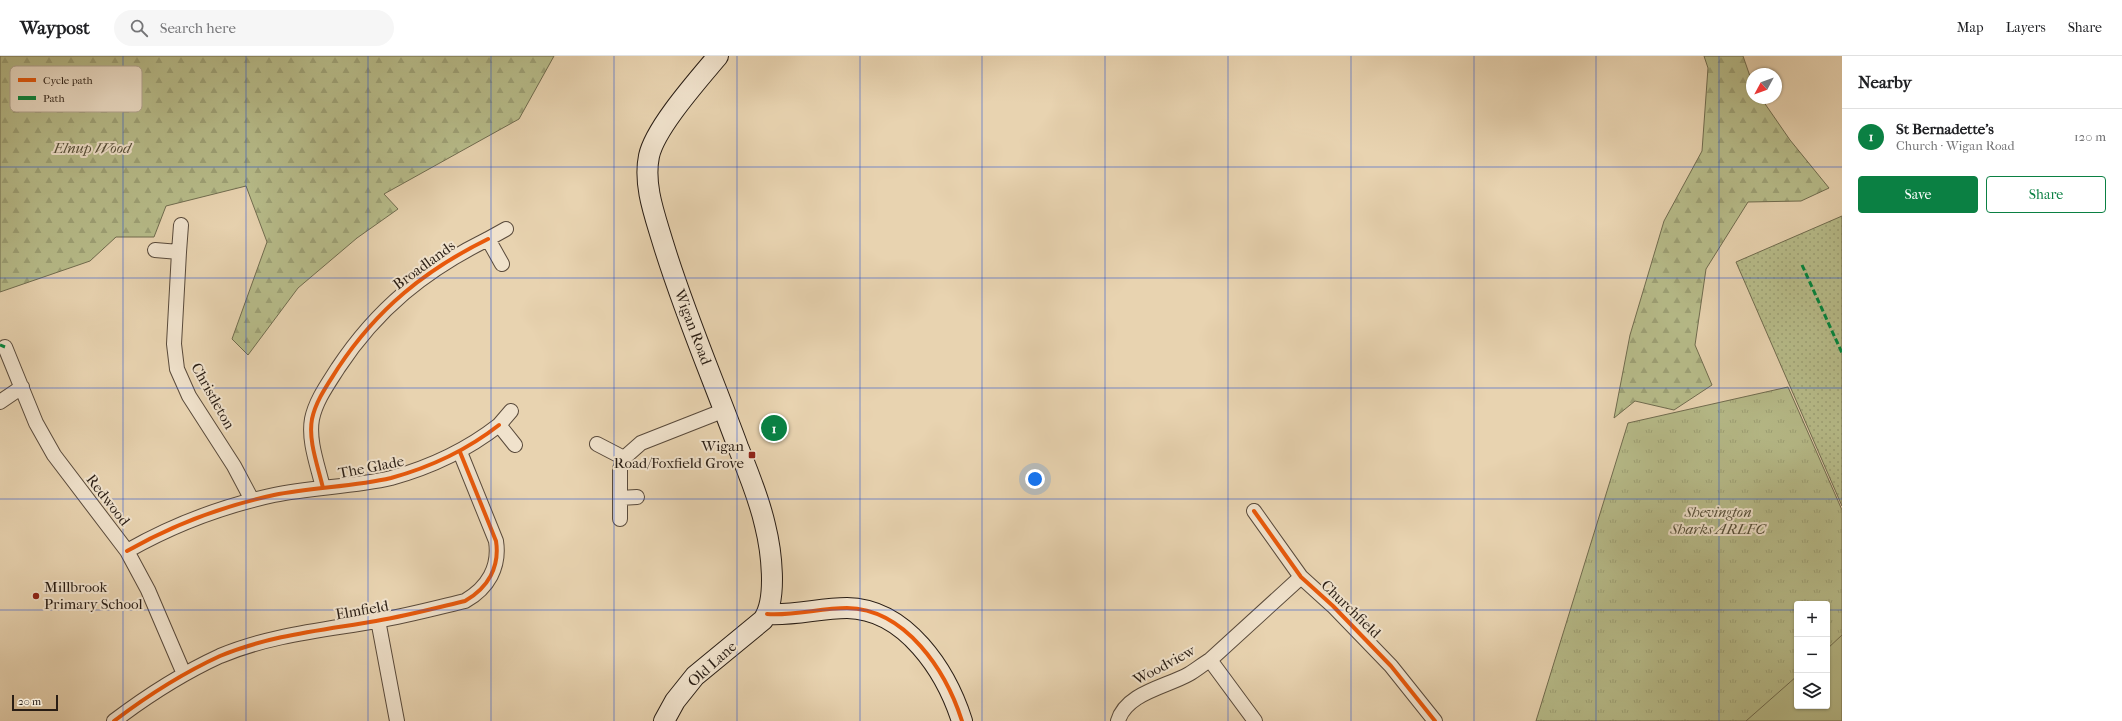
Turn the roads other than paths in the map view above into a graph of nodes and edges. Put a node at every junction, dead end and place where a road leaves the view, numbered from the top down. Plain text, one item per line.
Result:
1 (718, 56) edge
2 (181, 224) dead end
3 (506, 229) dead end
4 (488, 239) junction
5 (155, 250) dead end
6 (180, 252) junction
7 (502, 264) dead end
8 (5, 347) dead end
9 (22, 387) junction
10 (0, 402) edge
11 (725, 410) junction
12 (511, 411) dead end
13 (499, 425) junction
14 (515, 444) dead end
15 (597, 444) dead end
16 (460, 452) junction
17 (624, 458) junction
18 (323, 488) junction
19 (637, 497) dead end
20 (620, 498) junction
21 (252, 500) junction
22 (1254, 511) dead end
23 (620, 519) dead end
24 (127, 552) junction
25 (1301, 578) junction
26 (767, 614) junction
27 (378, 620) junction
28 (1210, 660) junction
29 (184, 674) junction
30 (114, 721) edge
31 (397, 721) edge
32 (664, 721) edge
33 (962, 721) edge
34 (1118, 721) edge
35 (1255, 721) edge
36 (1435, 721) edge

1 - 11 main road, Wigan Road
2 - 6 street, Christleton
3 - 4 street, Broadlands
4 - 7 street
4 - 18 street, Broadlands
5 - 6 street
6 - 21 street, Christleton
8 - 9 street, Redwood
9 - 10 street
9 - 24 street, Redwood
11 - 17 street
11 - 26 main road, Wigan Road
12 - 13 street, The Glade
13 - 14 street
13 - 16 street, The Glade
15 - 17 street
16 - 18 street, The Glade
16 - 27 street, Elmfield
17 - 20 street
18 - 21 street, The Glade
19 - 20 street
20 - 23 street
21 - 24 street, The Glade
22 - 25 street, Churchfield
24 - 29 street, Redwood
25 - 28 street
25 - 36 street, Churchfield
26 - 32 main road, Old Lane
26 - 33 main road
27 - 29 street, Elmfield
27 - 31 street
28 - 34 street, Woodview
28 - 35 street, Woodview
29 - 30 street, Elmfield

